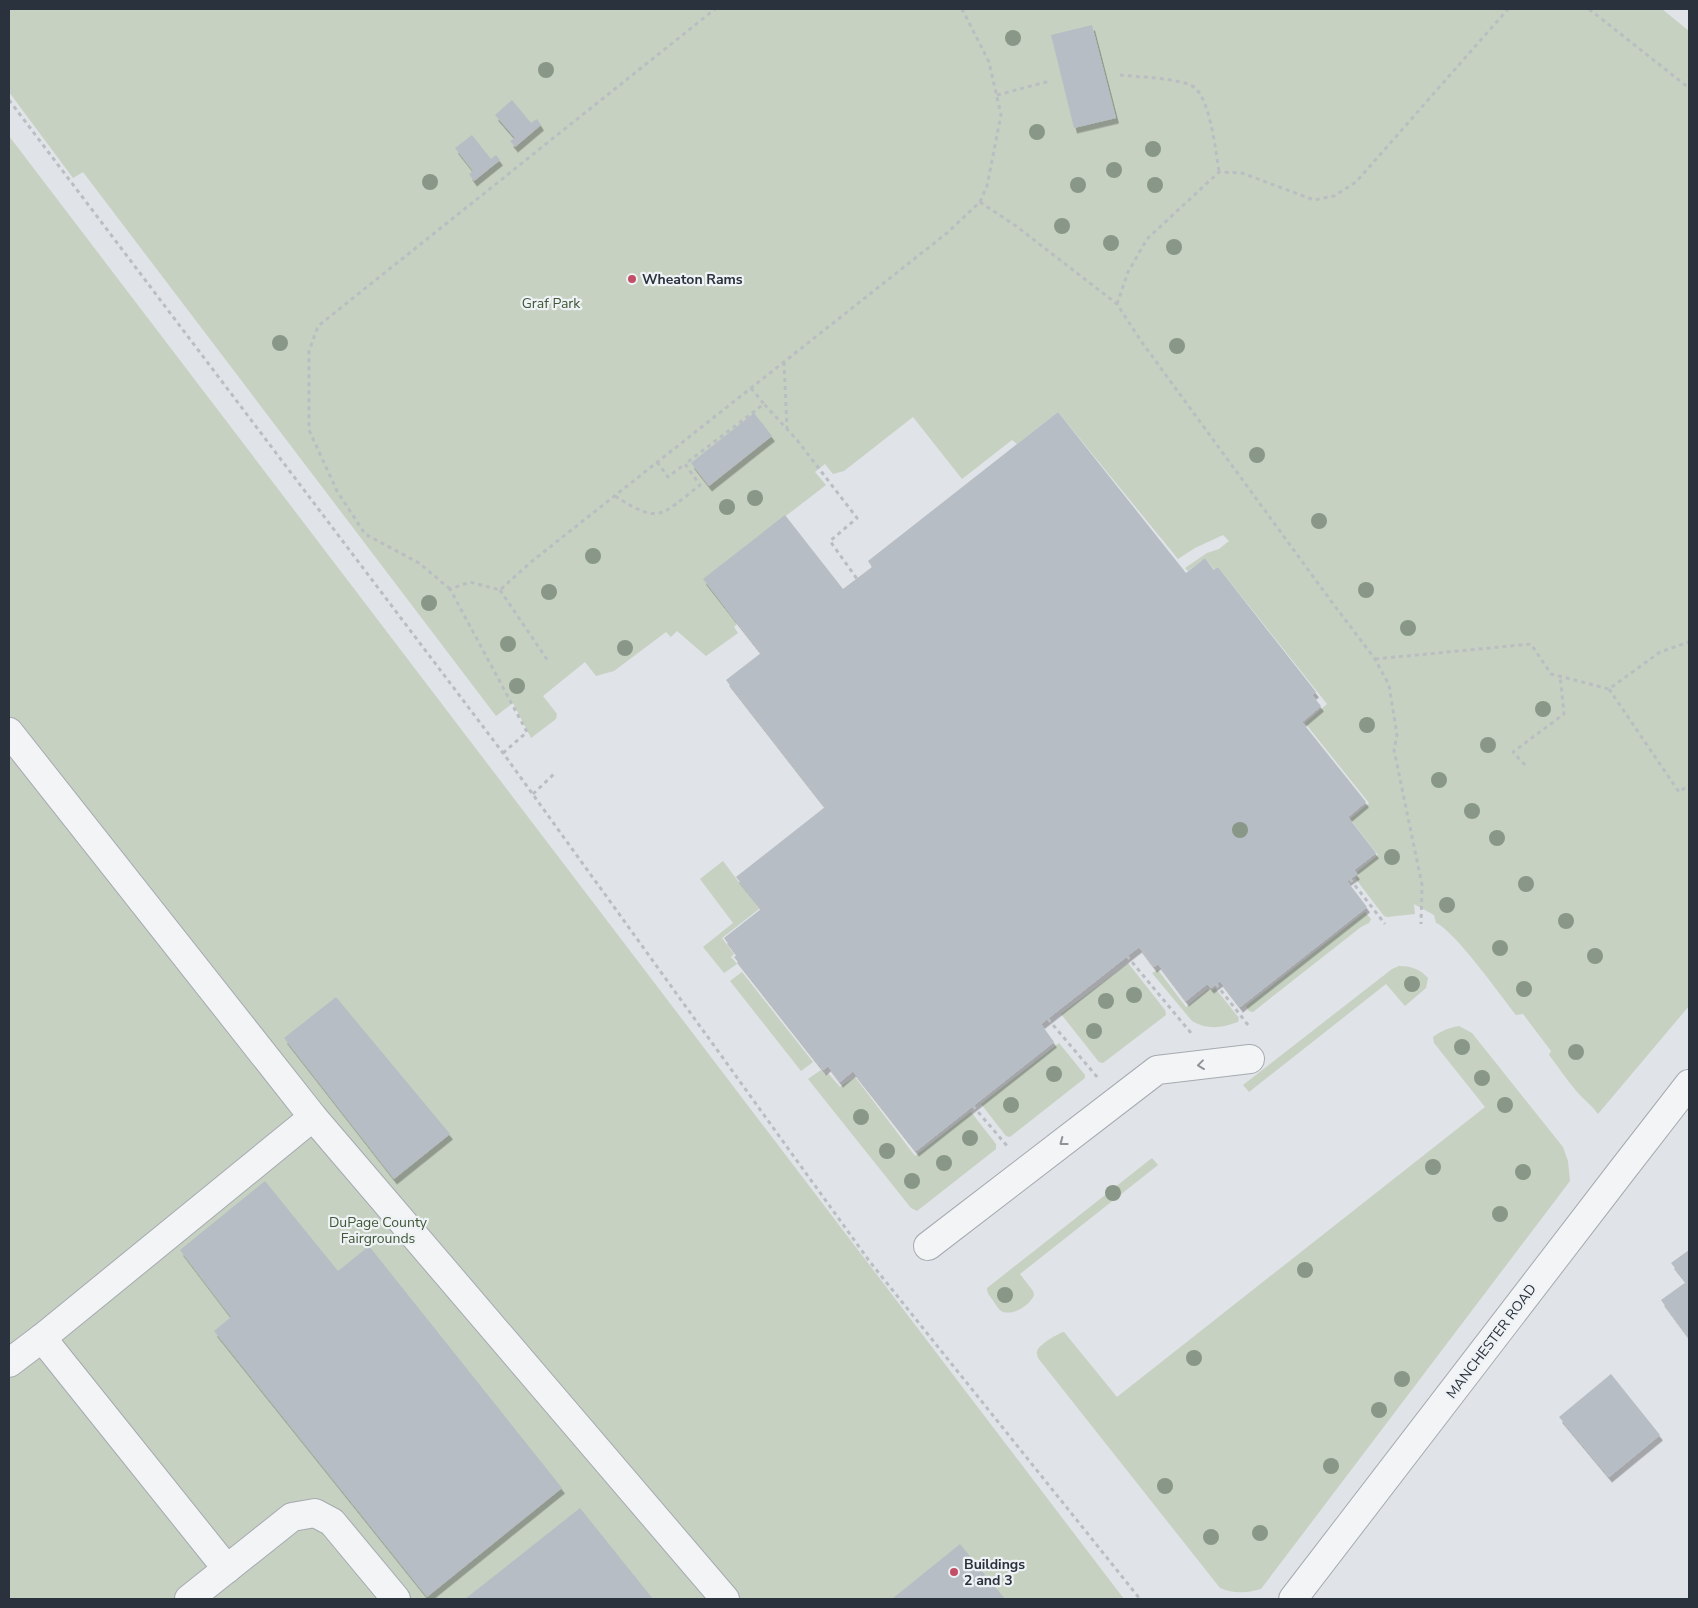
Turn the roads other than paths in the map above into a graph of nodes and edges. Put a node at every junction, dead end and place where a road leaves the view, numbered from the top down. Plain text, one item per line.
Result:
1 (10, 738) edge
2 (1250, 1059) dead end
3 (1689, 1084) edge
4 (313, 1116) junction
5 (928, 1246) dead end
6 (42, 1338) junction
7 (9, 1363) edge
8 (227, 1569) junction
9 (189, 1599) edge
10 (396, 1599) edge
11 (725, 1599) edge
12 (1294, 1599) edge

1 - 4 street
2 -> 5 street
3 - 12 street, MANCHESTER ROAD
4 - 6 street
4 - 11 street
6 - 7 street
6 - 8 street
8 - 9 street
8 - 10 street

